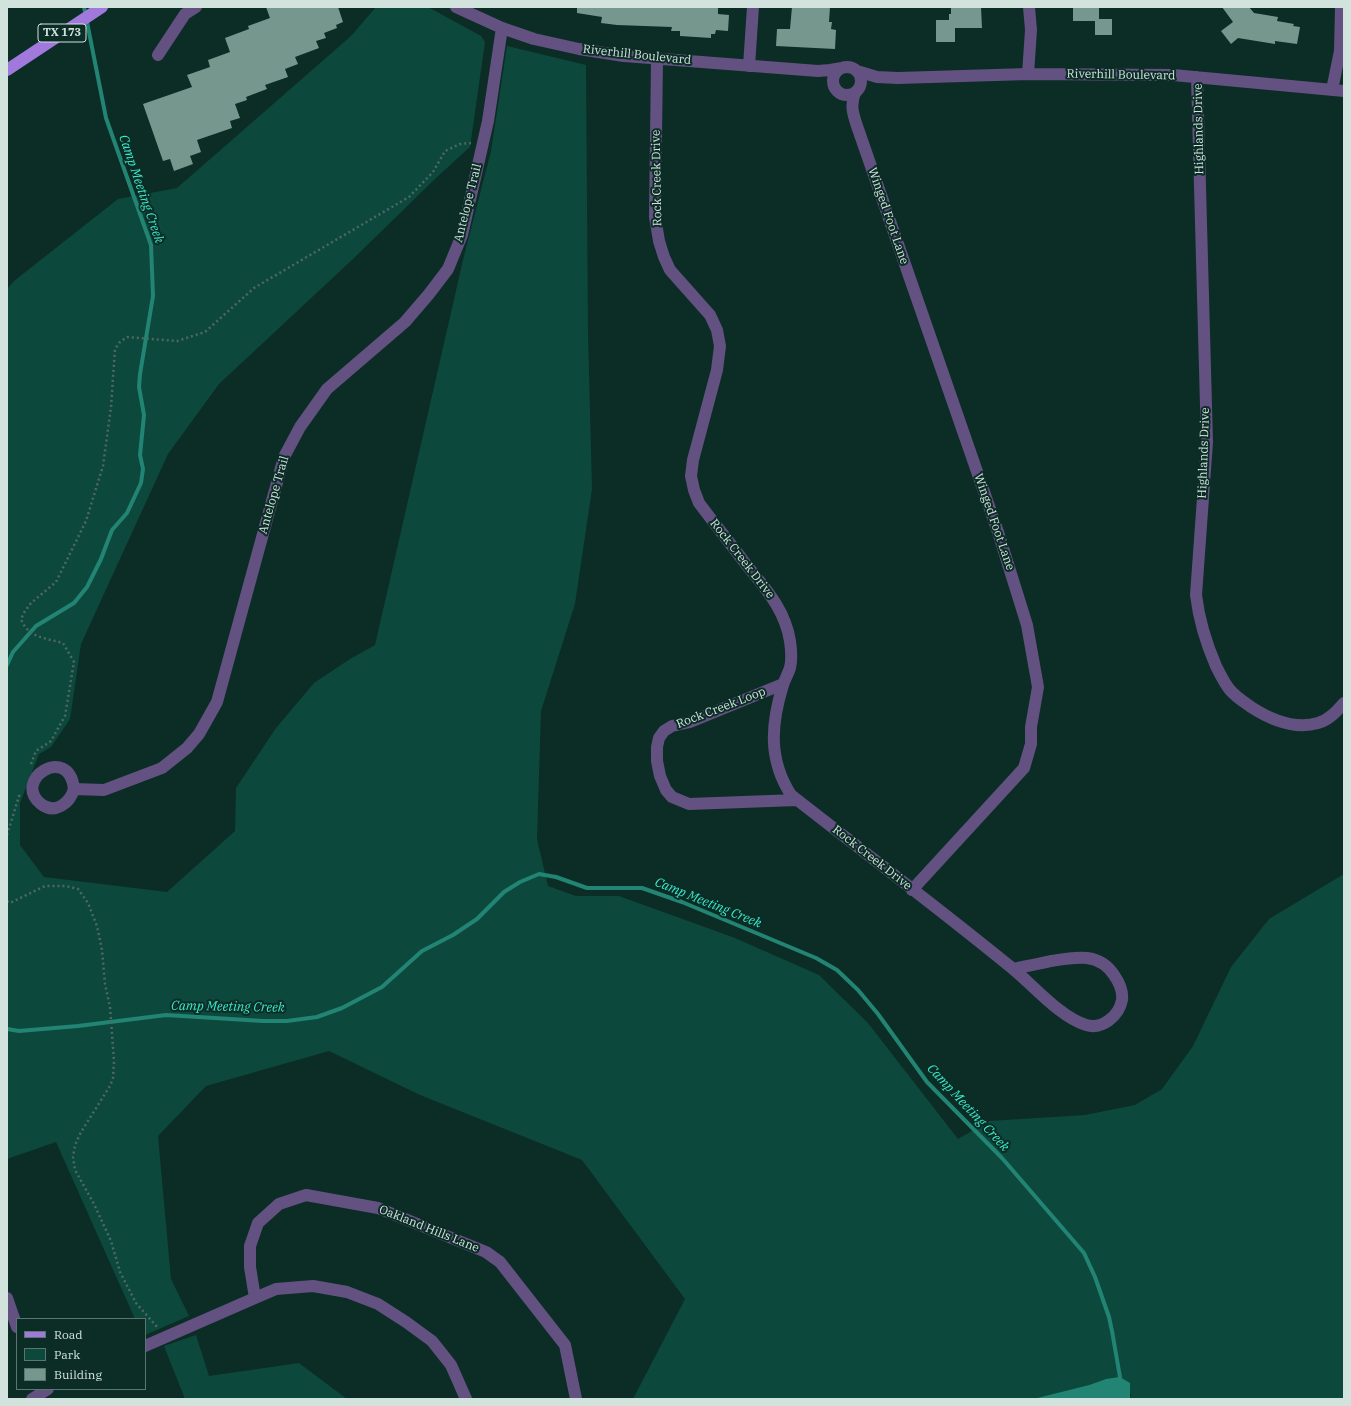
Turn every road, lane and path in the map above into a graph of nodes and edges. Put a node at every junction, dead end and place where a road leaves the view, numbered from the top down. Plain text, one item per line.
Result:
1 (102, 7) edge
2 (196, 7) edge
3 (456, 7) edge
4 (753, 7) edge
5 (1029, 7) edge
6 (1341, 7) edge
7 (502, 28) junction
8 (158, 55) dead end
9 (657, 59) junction
10 (749, 66) junction
11 (842, 68) junction
12 (7, 70) edge
13 (802, 70) junction
14 (858, 71) junction
15 (1028, 74) junction
16 (898, 78) junction
17 (1197, 78) junction
18 (836, 88) junction
19 (857, 91) junction
20 (1338, 91) edge
21 (857, 126) junction
22 (483, 143) junction
23 (783, 684) junction
24 (1344, 703) edge
25 (31, 765) dead end
26 (74, 789) dead end
27 (20, 793) dead end
28 (797, 800) junction
29 (7, 835) edge
30 (912, 890) junction
31 (7, 901) edge
32 (1013, 969) junction
33 (7, 1298) edge
34 (255, 1298) junction
35 (16, 1324) edge
36 (168, 1336) junction
37 (146, 1346) edge
38 (466, 1399) edge
39 (576, 1399) edge

1 - 12 main road, TX 173
2 - 8 street
3 - 7 street, Riverhill Boulevard
4 - 10 street
5 - 15 street
6 - 20 street
7 - 9 street, Riverhill Boulevard
7 - 22 street, Antelope Trail
9 - 10 street, Riverhill Boulevard
9 - 23 street, Rock Creek Drive
10 - 13 street, Riverhill Boulevard
11 - 13 street, Riverhill Boulevard
11 - 14 street, Riverhill Boulevard
11 - 18 street
13 - 18 street, Riverhill Boulevard
14 - 16 street, Riverhill Boulevard
14 - 19 street
15 - 16 street, Riverhill Boulevard
15 - 17 street, Riverhill Boulevard
16 - 19 street, Riverhill Boulevard
17 - 20 street, Riverhill Boulevard
17 - 24 street, Highlands Drive
18 - 19 street, Riverhill Boulevard
18 - 21 street, Winged Foot Lane
19 - 21 street, Winged Foot Lane
21 - 30 street, Winged Foot Lane
22 - 25 path
22 - 26 street, Antelope Trail
23 - 28 street, Rock Creek Drive
23 - 28 street, Rock Creek Loop
27 - 29 path
28 - 30 street, Rock Creek Drive
30 - 32 street, Rock Creek Drive
31 - 36 path
32 - 32 street, Rock Creek Drive
33 - 35 street
34 - 36 street
34 - 38 street
34 - 39 street, Oakland Hills Lane
36 - 37 street

